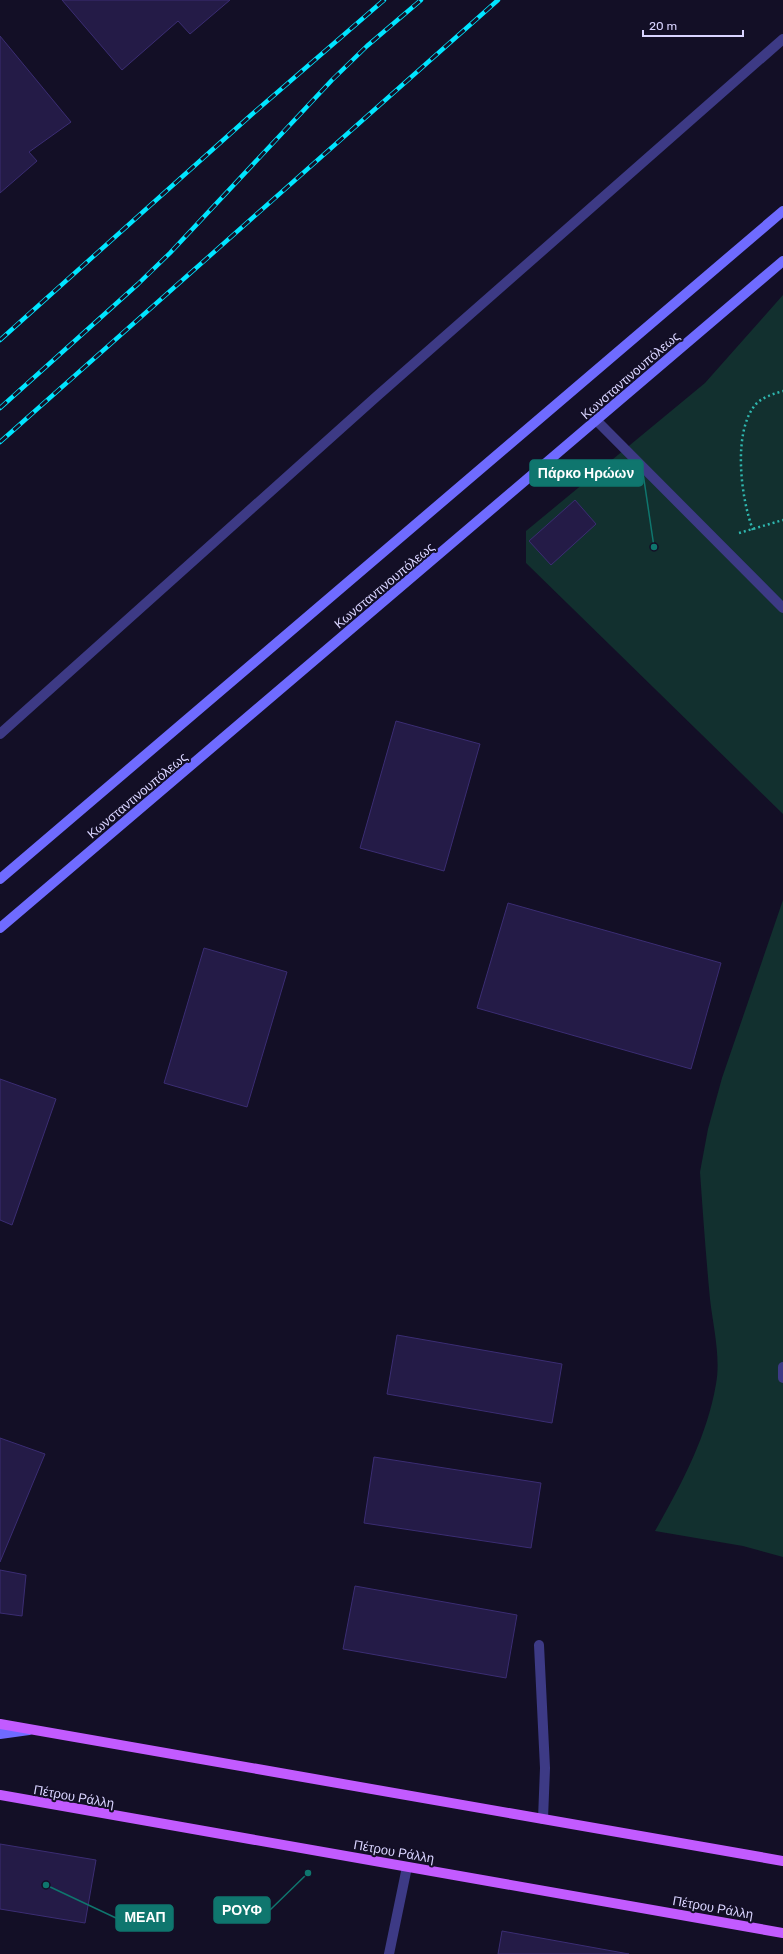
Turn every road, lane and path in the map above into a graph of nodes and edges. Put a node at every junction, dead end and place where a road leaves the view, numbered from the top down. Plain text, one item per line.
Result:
1 (783, 39) edge
2 (783, 211) edge
3 (783, 261) edge
4 (783, 391) edge
5 (597, 420) junction
6 (783, 520) edge
7 (753, 530) junction
8 (713, 538) junction
9 (783, 608) edge
10 (0, 734) edge
11 (0, 879) edge
12 (0, 928) edge
13 (783, 1367) edge
14 (783, 1378) edge
15 (539, 1645) dead end
16 (0, 1724) edge
17 (31, 1729) junction
18 (0, 1734) edge
19 (0, 1795) edge
20 (17, 1799) junction
21 (0, 1801) edge
22 (543, 1819) junction
23 (783, 1861) edge
24 (407, 1867) junction
25 (783, 1933) edge
26 (389, 1954) edge

1 - 10 lane
2 - 11 main road, Κωνσταντινουπόλεως
3 - 5 main road, Κωνσταντινουπόλεως
4 - 7 path
5 - 8 lane
5 - 12 main road, Κωνσταντινουπόλεως
6 - 7 path
7 - 8 path
8 - 9 lane
13 - 14 lane
15 - 22 lane
16 - 17 main road
17 - 18 main road
17 - 22 main road
19 - 20 main road, Πέτρου Ράλλη
20 - 21 main road
20 - 24 main road, Πέτρου Ράλλη
22 - 23 main road
24 - 25 main road, Πέτρου Ράλλη
24 - 26 lane

